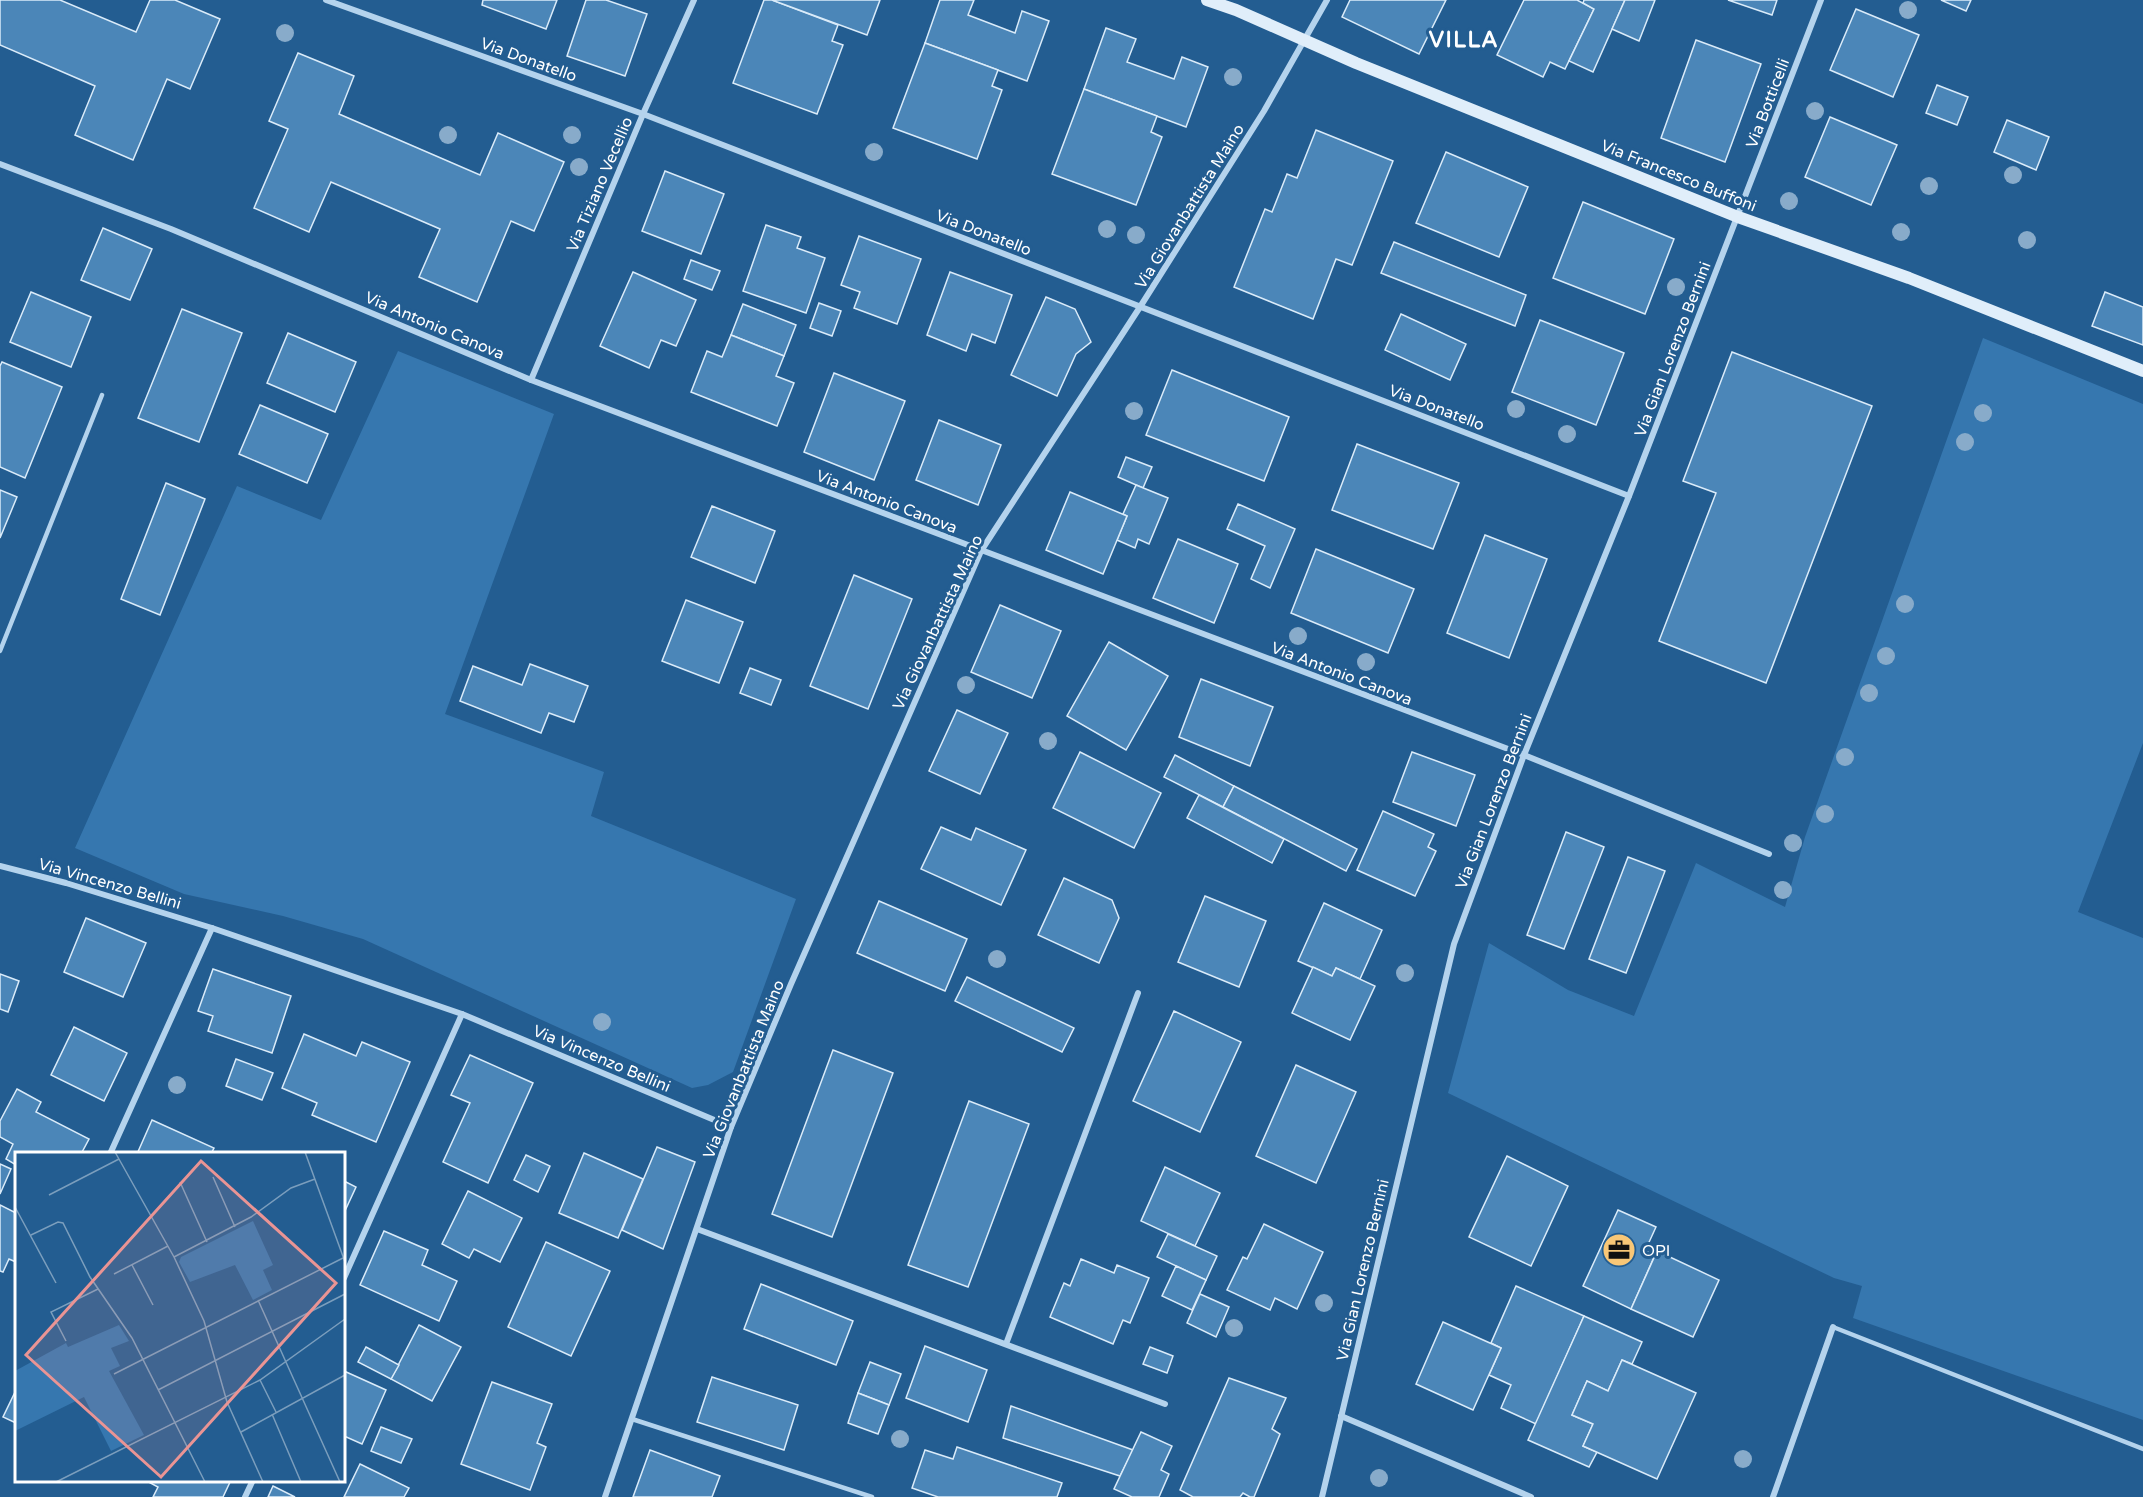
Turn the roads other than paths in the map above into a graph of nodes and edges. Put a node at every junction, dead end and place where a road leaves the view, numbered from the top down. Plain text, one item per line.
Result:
1 (326, 0) edge
2 (694, 0) edge
3 (1207, 0) edge
4 (1327, 0) edge
5 (1821, 0) edge
6 (1305, 40) junction
7 (643, 114) junction
8 (0, 164) edge
9 (1738, 217) junction
10 (1140, 307) junction
11 (2143, 371) edge
12 (531, 380) junction
13 (102, 395) dead end
14 (1629, 496) junction
15 (981, 551) junction
16 (0, 651) edge
17 (1524, 755) junction
18 (1769, 854) dead end
19 (0, 866) edge
20 (212, 928) junction
21 (1138, 993) dead end
22 (462, 1014) junction
23 (731, 1127) junction
24 (111, 1152) edge
25 (698, 1229) junction
26 (345, 1276) edge
27 (1833, 1327) joint
28 (1006, 1344) junction
29 (1166, 1404) dead end
30 (1341, 1416) junction
31 (632, 1419) junction
32 (2143, 1449) edge
33 (252, 1482) edge
34 (245, 1497) edge
35 (605, 1497) edge
36 (872, 1497) edge
37 (1322, 1497) edge
38 (1531, 1497) edge
39 (1773, 1497) edge

1 - 7 street, Via Donatello
2 - 7 street, Via Tiziano Vecellio
3 - 6 street, Via Francesco Buffoni
4 - 6 street, Via Giovanbattista Maino
5 - 9 street, Via Botticelli
6 - 9 street, Via Francesco Buffoni
6 - 10 street, Via Giovanbattista Maino
7 - 10 street, Via Donatello
7 - 12 street, Via Tiziano Vecellio
8 - 12 street, Via Antonio Canova
9 - 11 street, Via Francesco Buffoni
9 - 14 street, Via Gian Lorenzo Bernini
10 - 14 street, Via Donatello
10 - 15 street, Via Giovanbattista Maino
12 - 15 street, Via Antonio Canova
13 - 16 lane
14 - 17 street, Via Gian Lorenzo Bernini
15 - 17 street, Via Antonio Canova
15 - 23 street, Via Giovanbattista Maino
17 - 18 street, Via Antonio Canova
17 - 30 street, Via Gian Lorenzo Bernini
19 - 20 street, Via Vincenzo Bellini
20 - 22 street, Via Vincenzo Bellini
20 - 24 street
21 - 28 street
22 - 23 street, Via Vincenzo Bellini
22 - 26 street
23 - 25 street, Via Giovanbattista Maino
25 - 28 street
25 - 31 street, Via Giovanbattista Maino
27 - 32 lane
27 - 39 street
28 - 29 street
30 - 37 street, Via Gian Lorenzo Bernini
30 - 38 street
31 - 35 street, Via Giovanbattista Maino
31 - 36 lane
33 - 34 street

